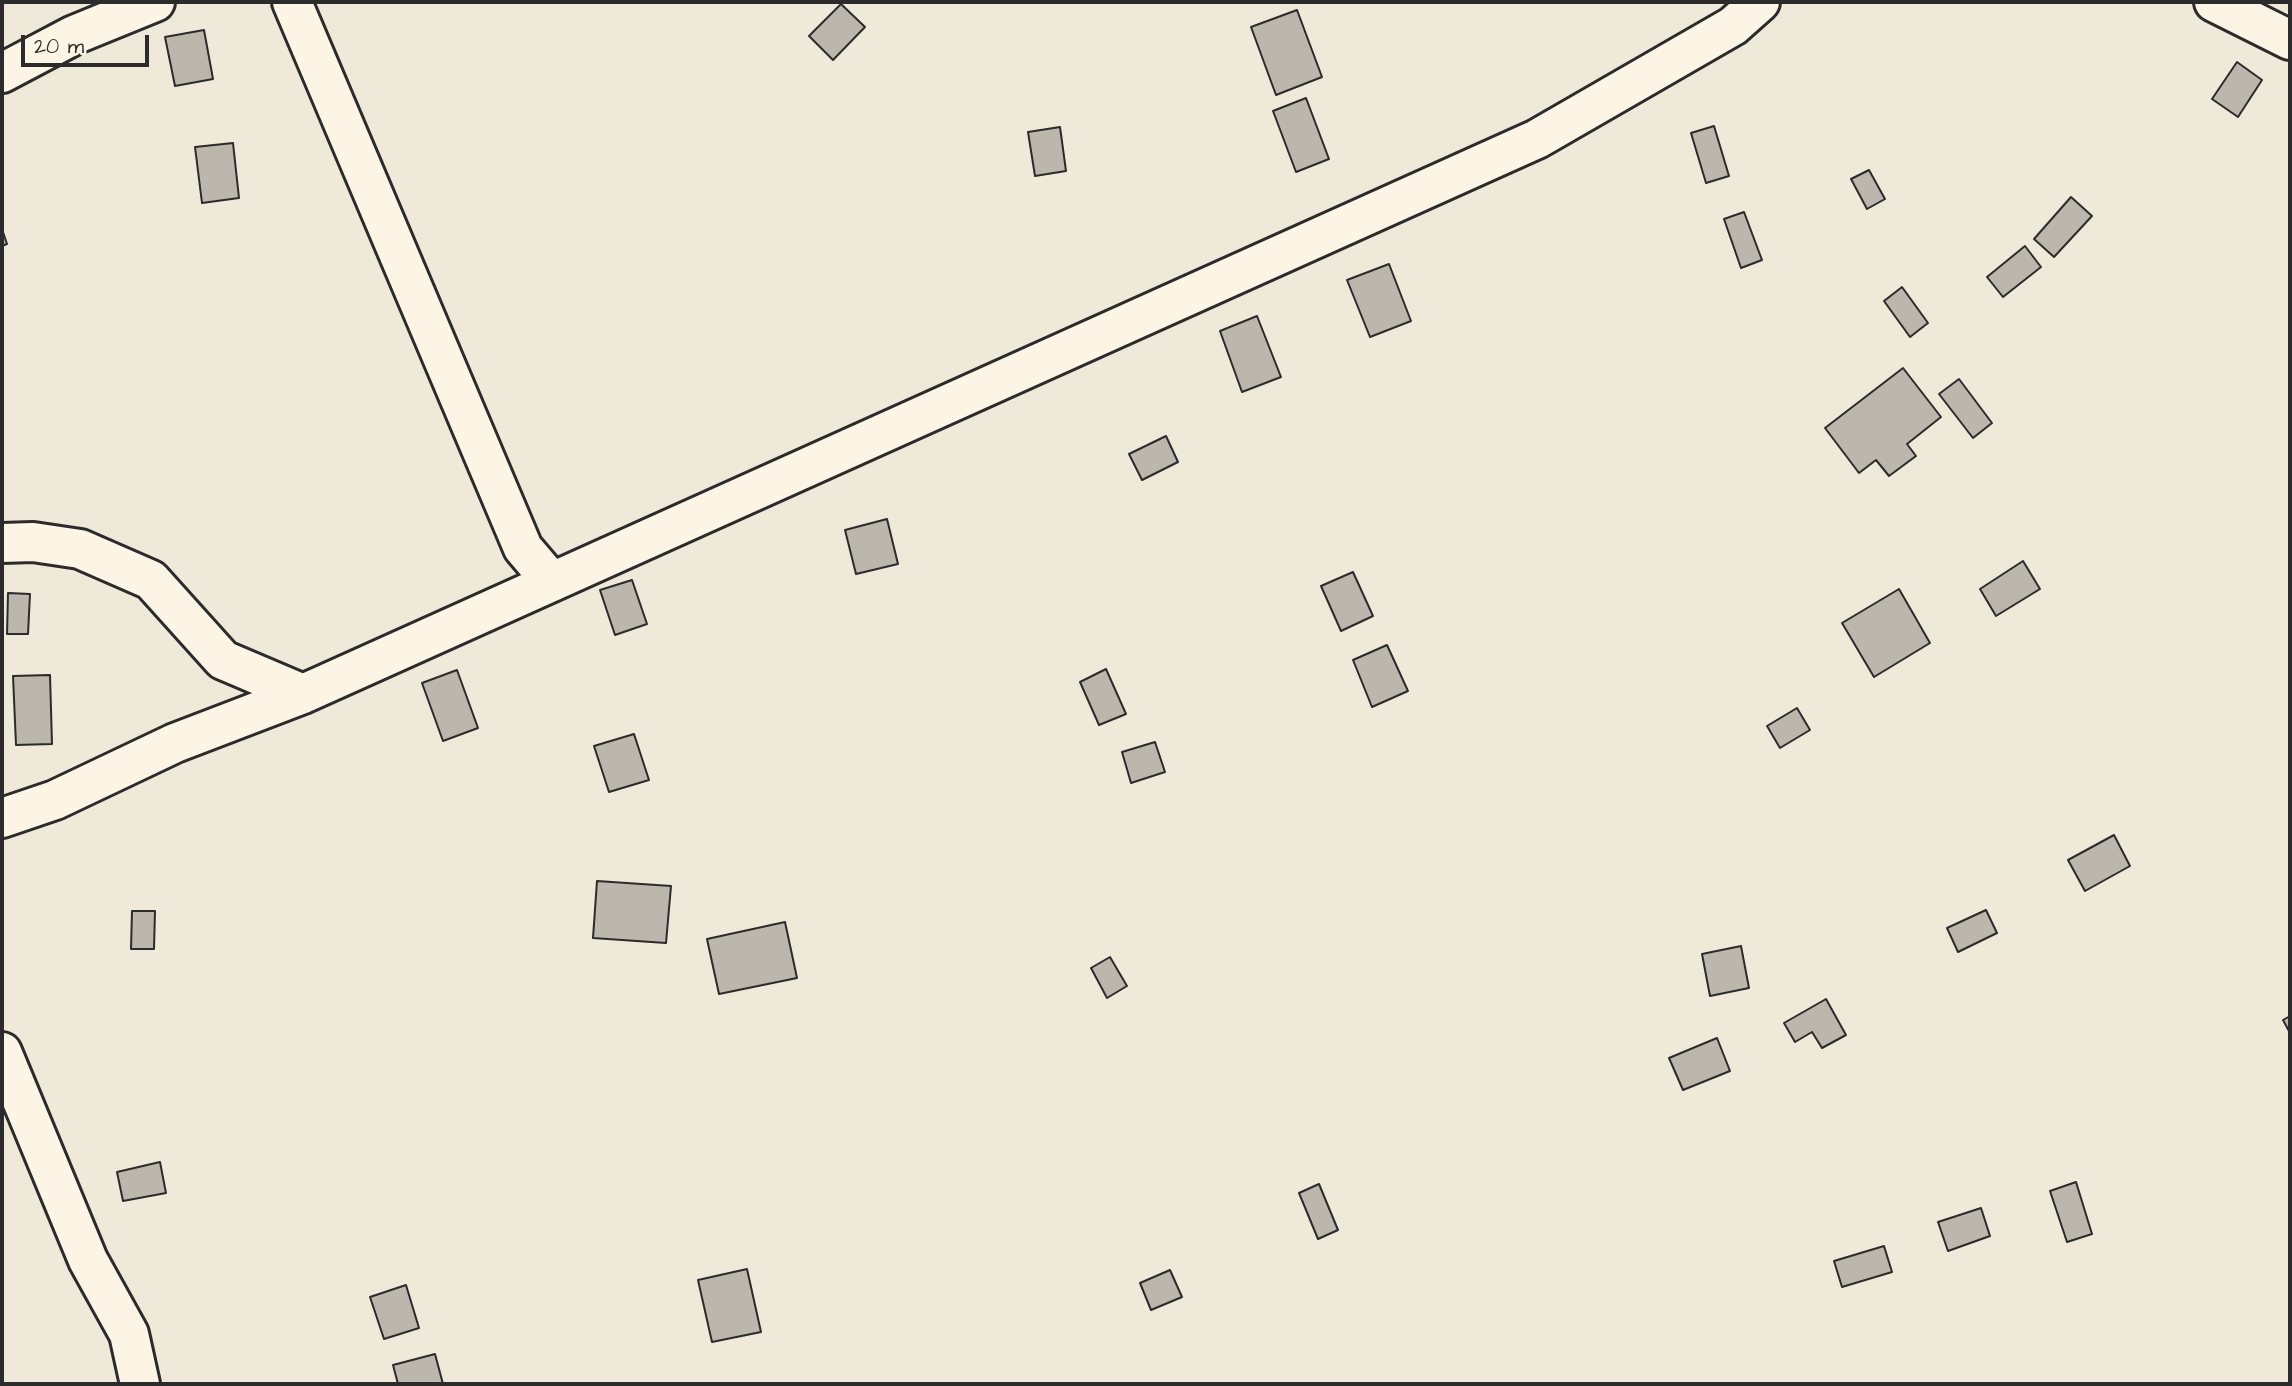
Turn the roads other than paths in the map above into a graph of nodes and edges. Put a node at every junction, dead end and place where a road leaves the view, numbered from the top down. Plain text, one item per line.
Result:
1 (155, 2) edge
2 (292, 2) edge
3 (1760, 2) edge
4 (2214, 2) edge
5 (2290, 40) edge
6 (2, 74) edge
7 (2, 543) edge
8 (552, 582) junction
9 (303, 694) junction
10 (2, 818) edge
11 (2, 1052) edge
12 (140, 1384) edge

1 - 6 street
2 - 8 street
3 - 8 street
4 - 5 street
7 - 9 street
8 - 9 street
9 - 10 street
11 - 12 street

